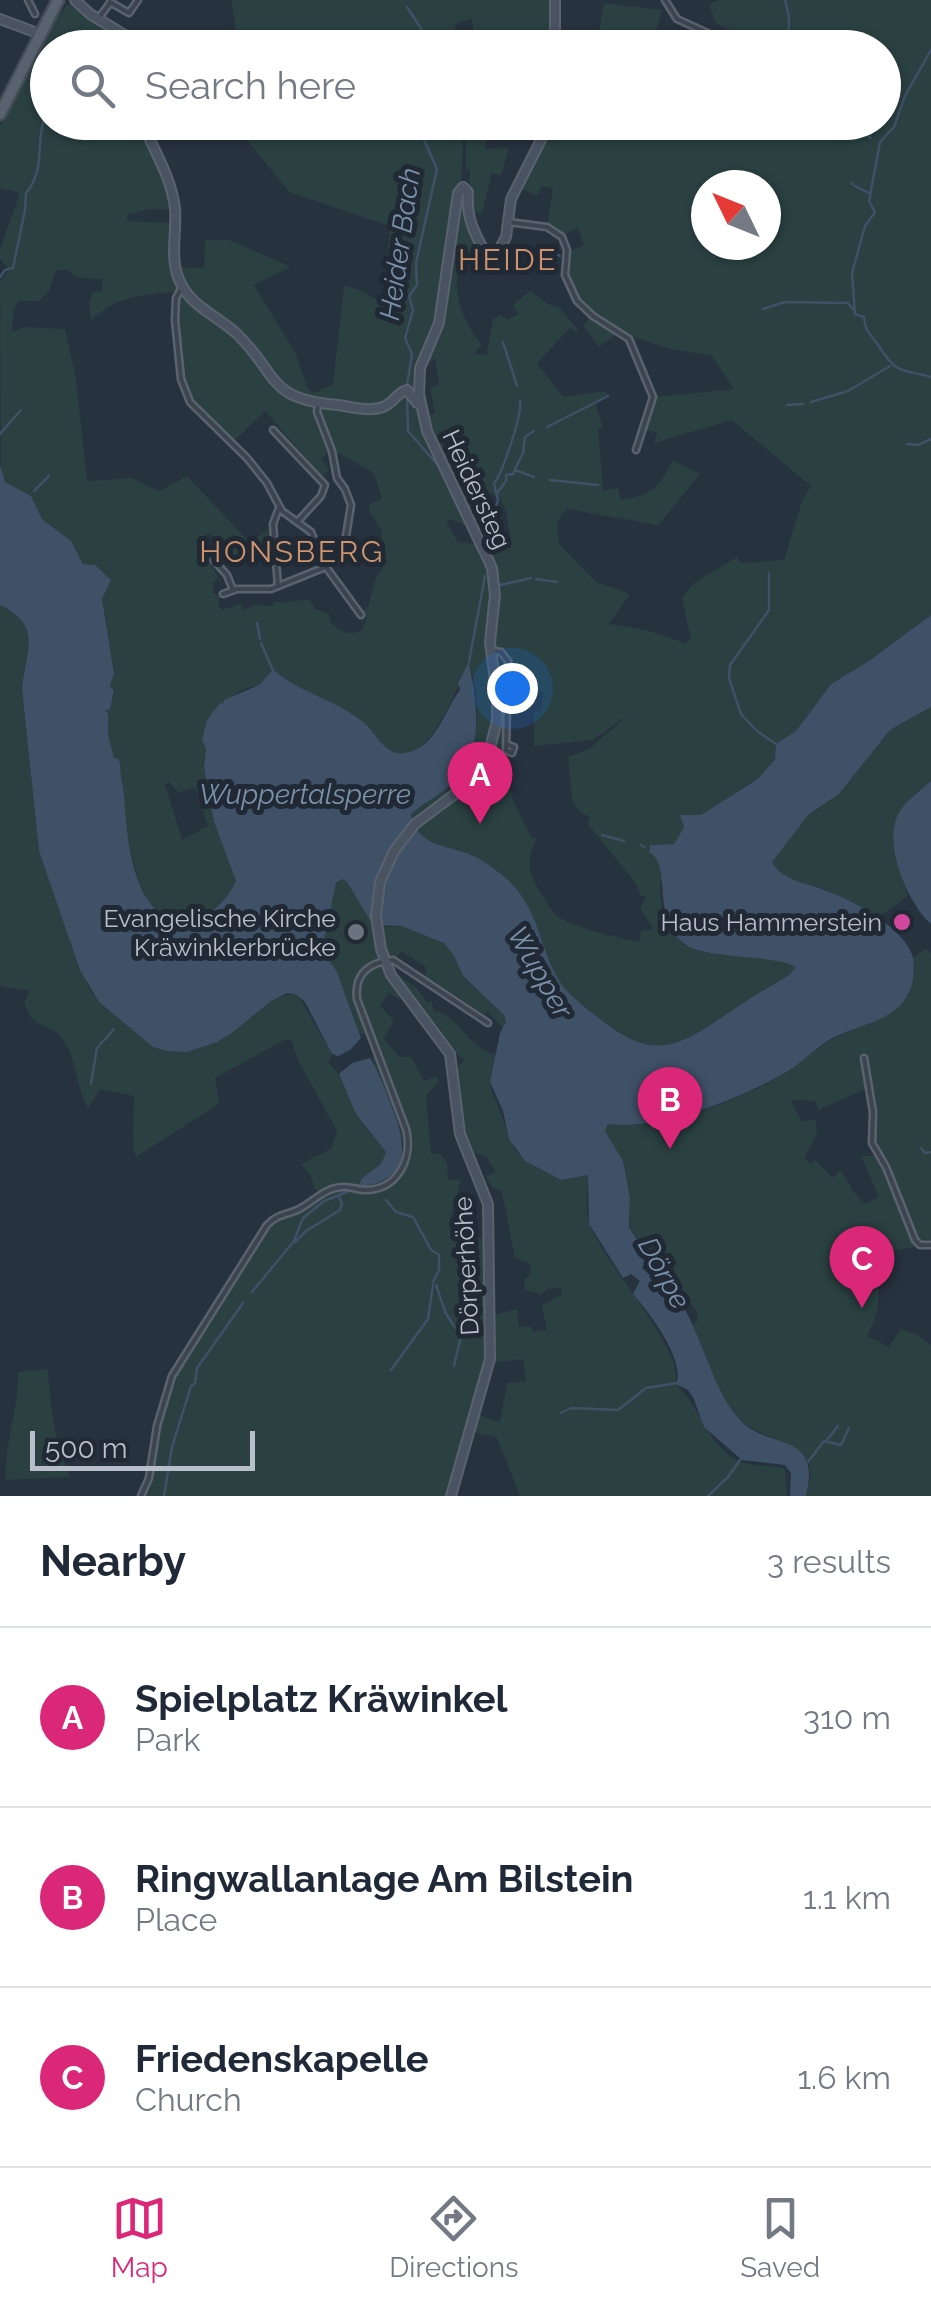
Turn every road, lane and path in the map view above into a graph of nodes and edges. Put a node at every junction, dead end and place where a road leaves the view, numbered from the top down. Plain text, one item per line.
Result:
1 (28, 0) edge
2 (138, 0) edge
3 (555, 0) edge
4 (666, 0) edge
5 (76, 1) edge
6 (109, 1) edge
7 (53, 9) edge
8 (35, 14) dead end
9 (0, 19) edge
10 (98, 19) junction
11 (34, 30) edge
12 (116, 30) edge
13 (555, 30) edge
14 (701, 30) edge
15 (30, 31) edge
16 (30, 37) edge
17 (0, 114) edge
18 (150, 140) edge
19 (541, 140) edge
20 (508, 222) junction
21 (183, 287) junction
22 (318, 404) junction
23 (420, 405) junction
24 (273, 430) dead end
25 (636, 450) dead end
26 (280, 508) junction
27 (298, 521) junction
28 (208, 554) dead end
29 (326, 564) junction
30 (278, 586) junction
31 (233, 590) junction
32 (224, 594) dead end
33 (360, 615) dead end
34 (491, 651) junction
35 (508, 745) dead end
36 (377, 925) joint
37 (385, 960) junction
38 (488, 1023) dead end
39 (864, 1058) dead end
40 (931, 1245) edge
41 (141, 1496) edge
42 (451, 1496) edge

1 - 8 street
2 - 6 street
3 - 13 main road
4 - 14 street
5 - 7 main road
5 - 10 main road
6 - 10 street
7 - 11 main road
9 - 15 main road
10 - 12 main road
16 - 17 main road
18 - 21 main road
19 - 20 main road
20 - 23 main road
20 - 25 street
21 - 22 main road
21 - 26 street
22 - 23 main road
22 - 29 street
23 - 34 main road, Heidersteg
24 - 27 street
26 - 27 street
26 - 30 street
27 - 29 street
28 - 31 street
29 - 30 street
29 - 33 street
30 - 31 street
31 - 32 street
34 - 35 street
34 - 36 main road, Heidersteg
36 - 37 main road, Dörperhöhe
37 - 38 street
37 - 41 street
37 - 42 main road, Dörperhöhe
39 - 40 street

